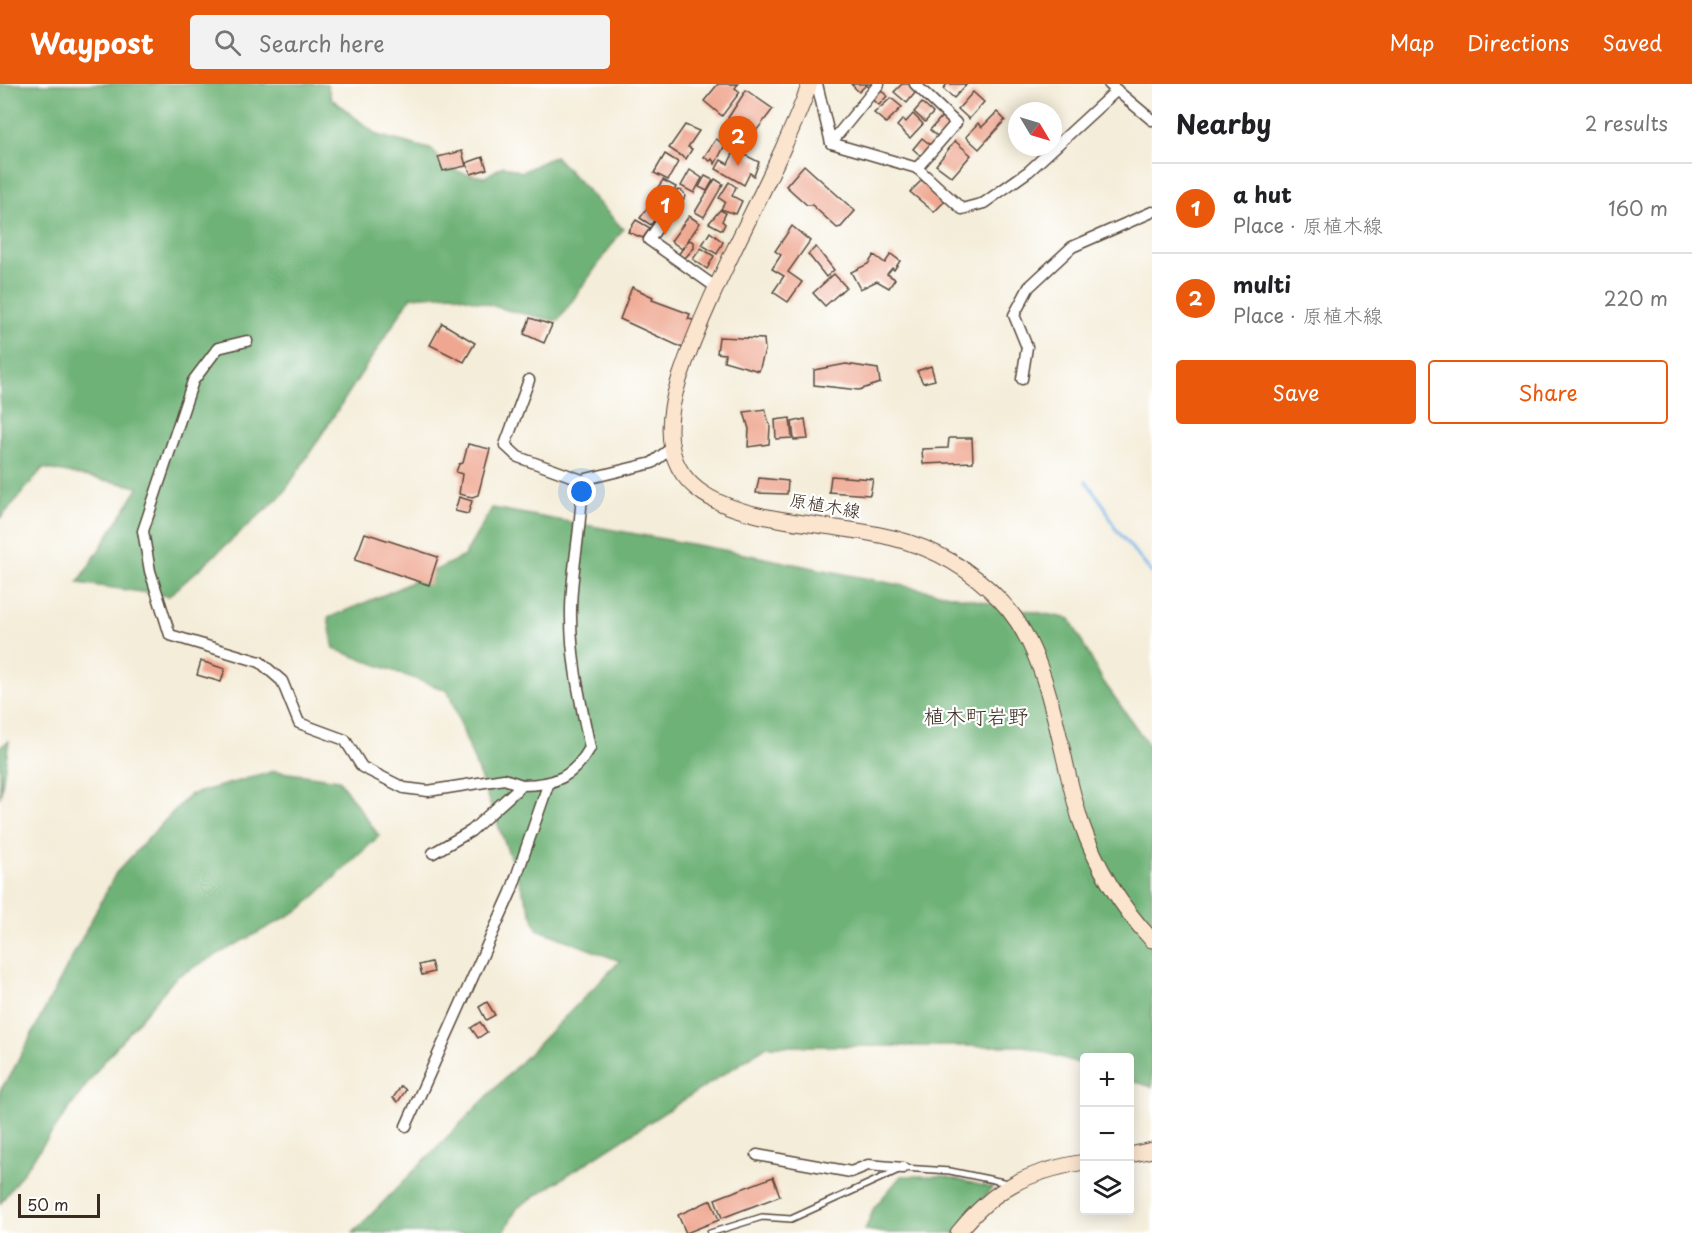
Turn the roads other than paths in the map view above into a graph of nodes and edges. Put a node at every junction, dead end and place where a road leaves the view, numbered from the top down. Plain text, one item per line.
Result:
1 (810, 84) edge
2 (817, 84) edge
3 (879, 84) edge
4 (915, 84) edge
5 (1113, 87) edge
6 (1152, 120) edge
7 (831, 143) junction
8 (917, 168) junction
9 (679, 196) dead end
10 (1152, 212) edge
11 (717, 288) junction
12 (247, 341) dead end
13 (1022, 379) dead end
14 (529, 380) dead end
15 (670, 449) junction
16 (582, 480) junction
17 (522, 785) junction
18 (548, 785) junction
19 (433, 853) dead end
20 (1152, 939) edge
21 (406, 1126) dead end
22 (1152, 1150) edge
23 (1134, 1154) edge
24 (757, 1155) dead end
25 (1080, 1163) edge
26 (903, 1168) junction
27 (1013, 1184) junction
28 (710, 1233) edge
29 (958, 1233) edge

1 - 11 main road, 原植木線
2 - 7 street
3 - 7 street
4 - 8 street
5 - 6 street
5 - 8 street
7 - 8 street
9 - 11 street
10 - 13 street
11 - 15 main road, 原植木線
12 - 17 street
14 - 16 street
15 - 16 street
15 - 20 main road, 原植木線
16 - 18 street
17 - 18 street
17 - 19 street
18 - 21 street
22 - 23 main road
24 - 26 street
25 - 27 main road
26 - 27 lane
26 - 28 lane
27 - 29 main road

